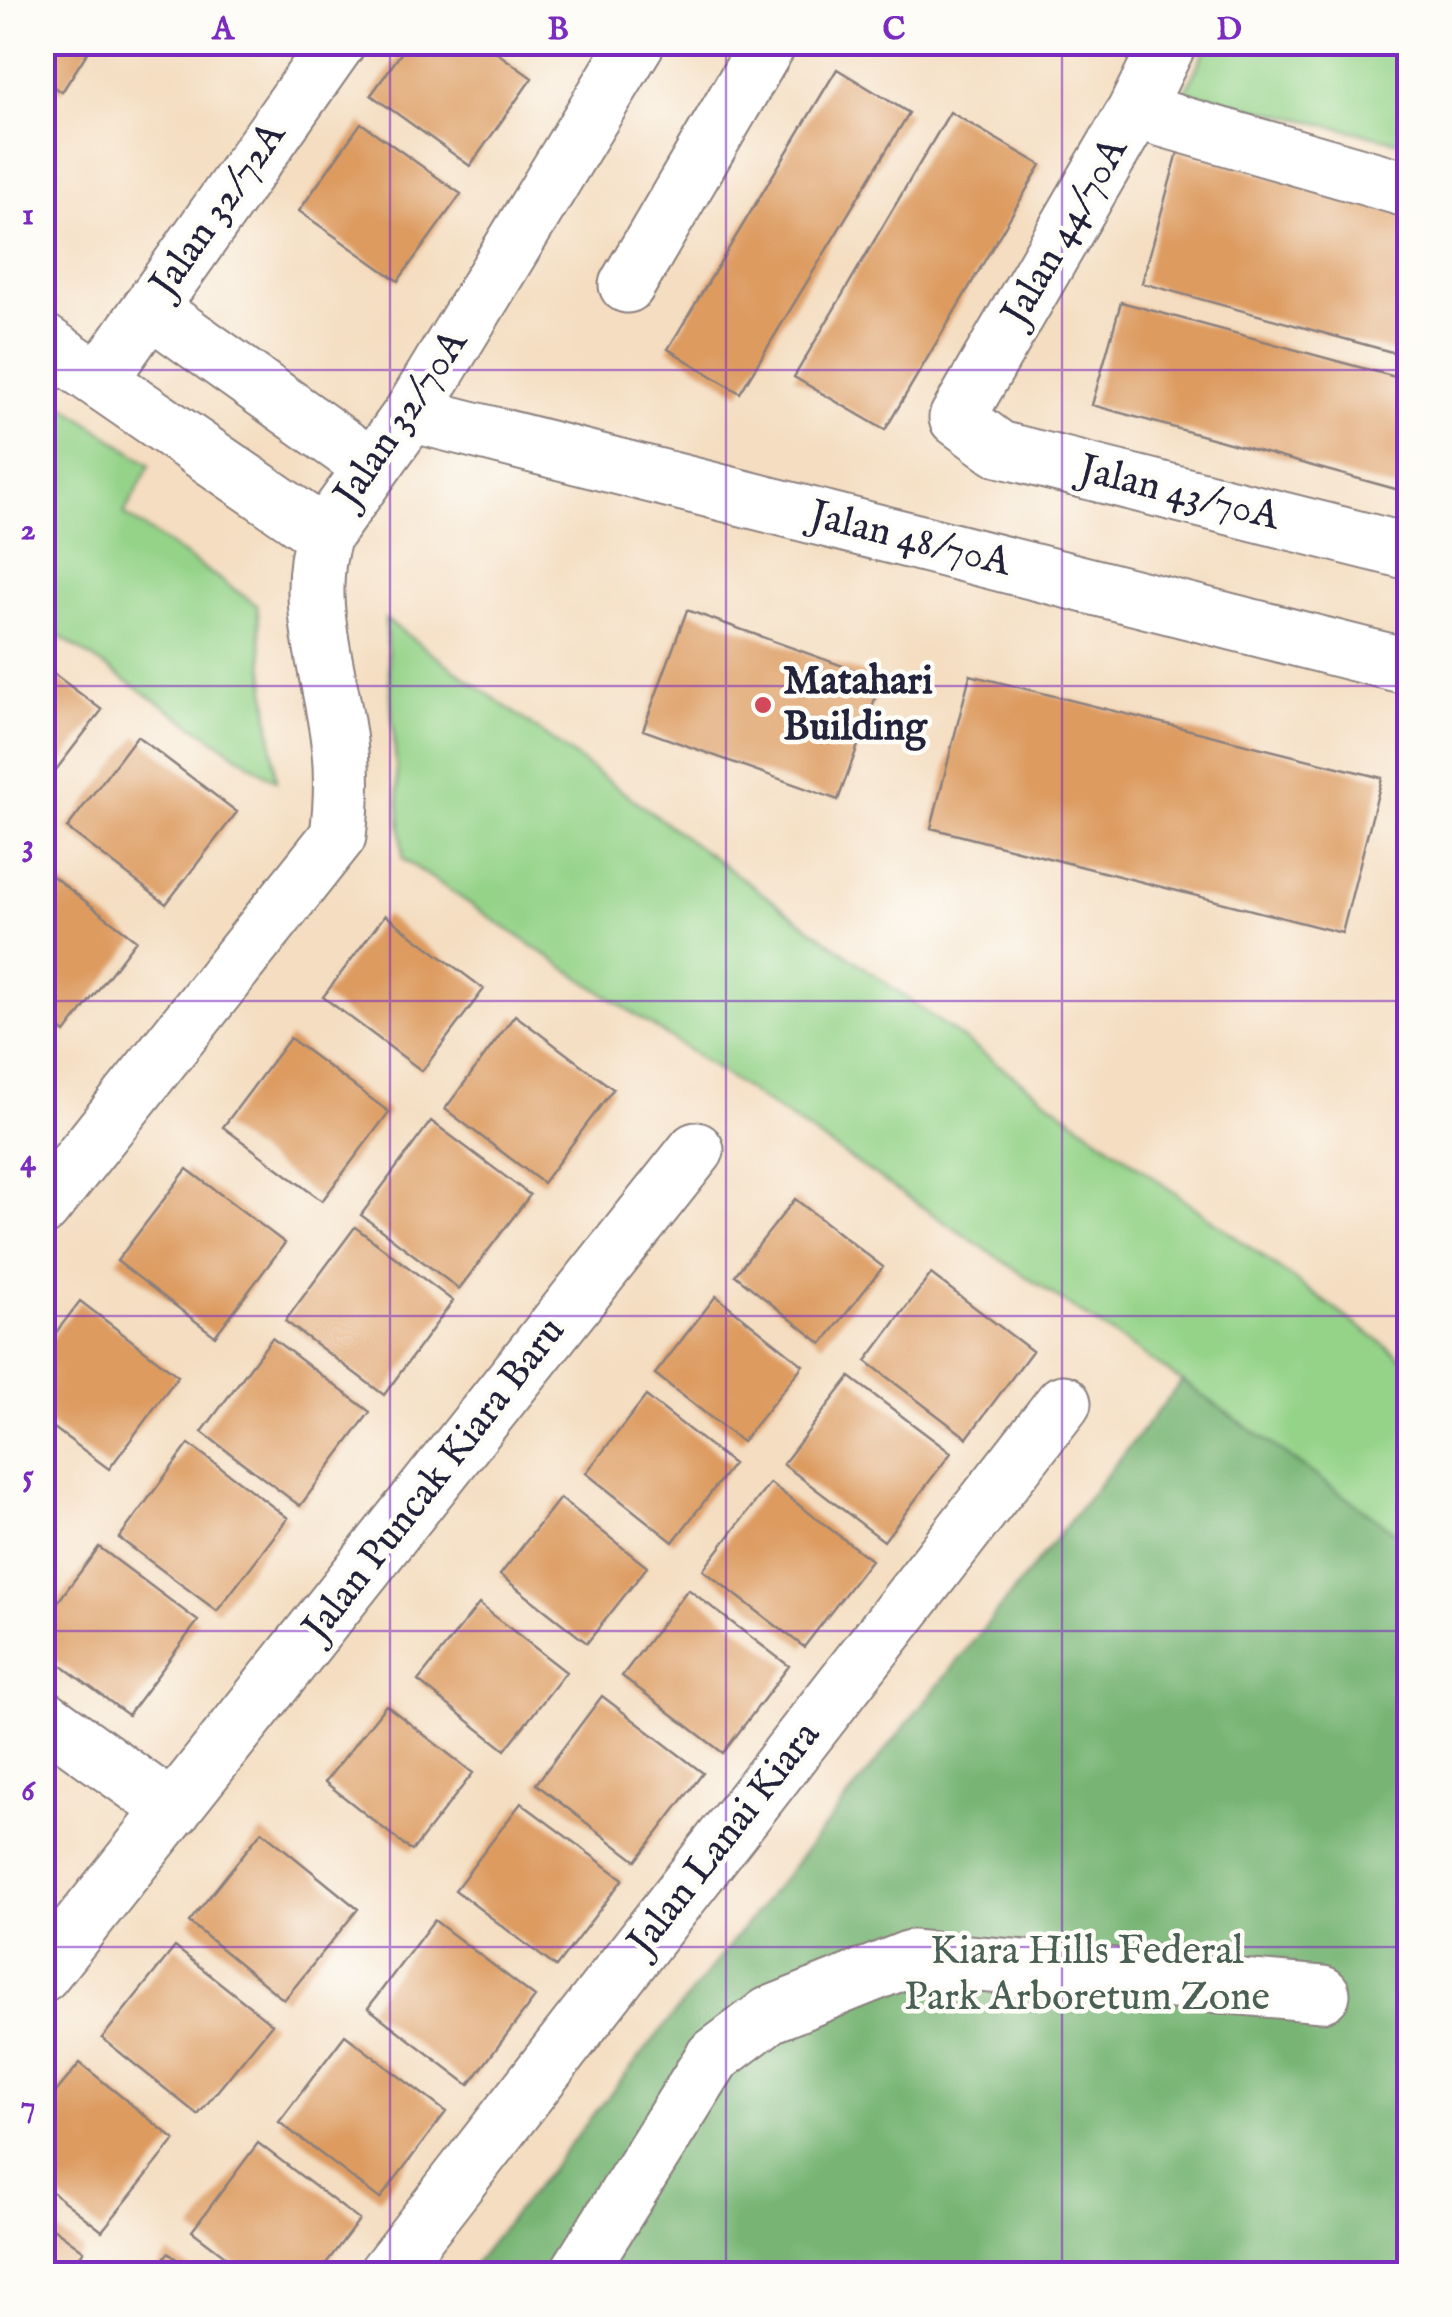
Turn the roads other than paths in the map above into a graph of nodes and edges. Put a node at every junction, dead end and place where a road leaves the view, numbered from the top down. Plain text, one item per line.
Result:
1 (338, 42) edge
2 (636, 42) edge
3 (768, 42) edge
4 (1169, 42) edge
5 (1135, 111) junction
6 (1410, 190) edge
7 (627, 284) dead end
8 (150, 309) junction
9 (42, 341) edge
10 (100, 378) junction
11 (411, 414) junction
12 (958, 418) joint
13 (372, 467) junction
14 (324, 535) junction
15 (1410, 552) edge
16 (1410, 666) edge
17 (696, 1150) dead end
18 (42, 1208) edge
19 (1063, 1403) dead end
20 (42, 1716) edge
21 (173, 1810) junction
22 (42, 1974) edge
23 (1322, 1994) dead end
24 (386, 2274) edge
25 (577, 2274) edge

1 - 8 street, Jalan 32/72A
2 - 11 street, Jalan 32/70A
3 - 7 street
4 - 5 street, Jalan 44/70A
5 - 6 street
5 - 12 street, Jalan 44/70A
8 - 10 street, Jalan 32/72A
8 - 13 street
9 - 10 street
10 - 14 street
11 - 13 street, Jalan 32/70A
11 - 16 street, Jalan 48/70A
12 - 15 street, Jalan 43/70A
13 - 14 street, Jalan 32/70A
14 - 18 street, Jalan 32/70A
17 - 21 street, Jalan Puncak Kiara Baru
19 - 24 street, Jalan Lanai Kiara
20 - 21 street
21 - 22 street, Jalan Puncak Kiara Baru
23 - 25 street

